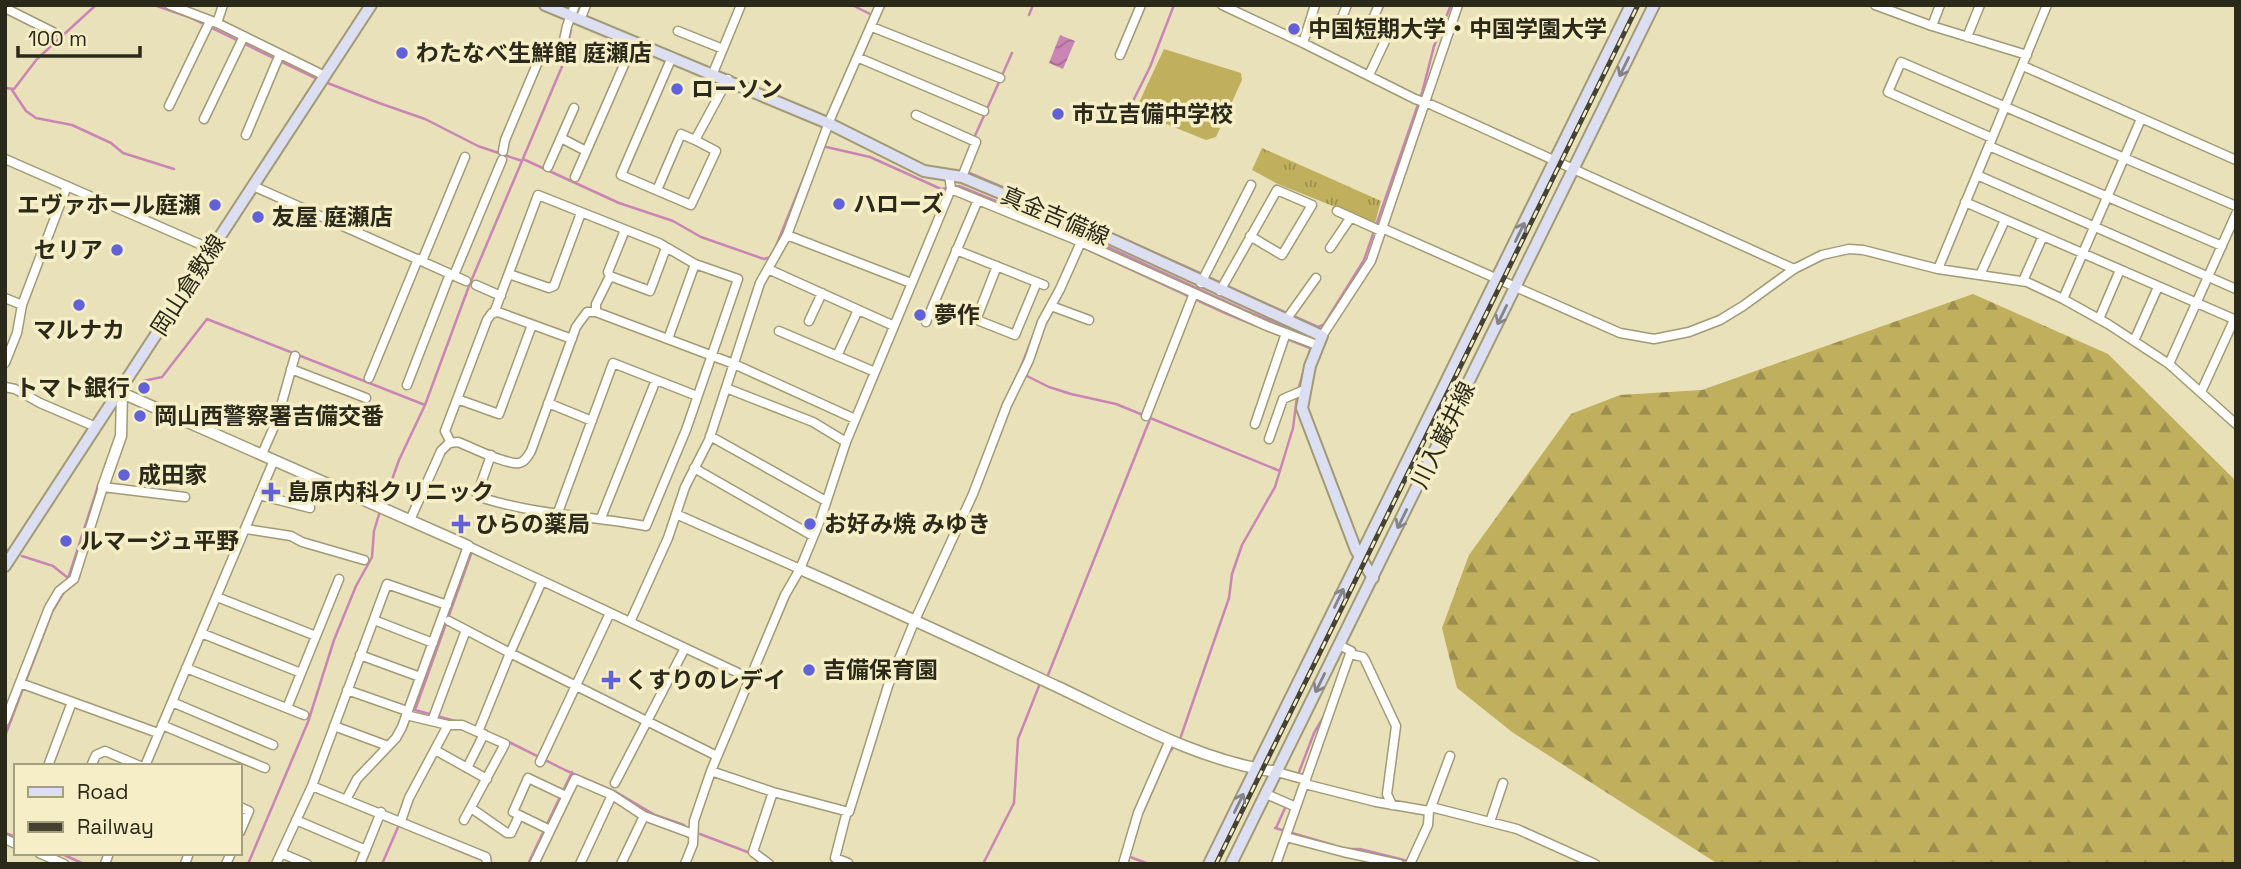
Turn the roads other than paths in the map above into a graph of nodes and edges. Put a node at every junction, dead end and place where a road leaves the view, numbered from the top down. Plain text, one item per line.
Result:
1 (170, 5) edge
2 (223, 5) edge
3 (371, 5) edge
4 (545, 5) edge
5 (586, 5) edge
6 (741, 5) edge
7 (880, 5) edge
8 (1141, 5) edge
9 (1223, 5) edge
10 (1315, 5) edge
11 (1347, 5) edge
12 (1379, 5) edge
13 (1458, 5) edge
14 (1631, 5) edge
15 (1654, 5) edge
16 (1875, 5) edge
17 (1940, 5) edge
18 (1980, 5) edge
19 (2047, 5) edge
20 (5, 8) edge
21 (1888, 8) edge
22 (575, 14) edge
23 (214, 22) junction
24 (1932, 26) junction
25 (872, 27) junction
26 (678, 31) dead end
27 (53, 32) dead end
28 (1367, 32) junction
29 (1967, 37) junction
30 (242, 40) junction
31 (634, 42) junction
32 (1303, 43) junction
33 (723, 49) junction
34 (280, 54) junction
35 (1120, 55) dead end
36 (2027, 55) junction
37 (672, 57) junction
38 (859, 58) junction
39 (2023, 66) junction
40 (713, 73) junction
41 (1369, 75) junction
42 (1000, 78) dead end
43 (322, 79) junction
44 (728, 79) junction
45 (1422, 101) junction
46 (169, 106) dead end
47 (2006, 107) junction
48 (574, 108) dead end
49 (984, 111) dead end
50 (916, 115) dead end
51 (204, 119) dead end
52 (2141, 119) junction
53 (830, 124) junction
54 (246, 135) dead end
55 (561, 138) junction
56 (695, 140) junction
57 (1991, 142) junction
58 (586, 151) junction
59 (465, 157) dead end
60 (2124, 158) junction
61 (5, 159) edge
62 (2236, 160) edge
63 (1554, 161) junction
64 (548, 167) dead end
65 (1574, 169) junction
66 (963, 173) junction
67 (1977, 175) junction
68 (575, 177) dead end
69 (950, 184) junction
70 (1251, 185) dead end
71 (67, 186) junction
72 (253, 186) junction
73 (657, 190) junction
74 (2107, 197) junction
75 (978, 200) junction
76 (1965, 202) junction
77 (2236, 206) edge
78 (1337, 211) dead end
79 (581, 213) junction
80 (2236, 214) edge
81 (1351, 217) junction
82 (2005, 220) junction
83 (2094, 226) junction
84 (1379, 229) junction
85 (625, 230) junction
86 (787, 235) junction
87 (1250, 236) junction
88 (2043, 236) junction
89 (1080, 245) junction
90 (2222, 246) junction
91 (666, 248) junction
92 (1330, 248) dead end
93 (211, 249) junction
94 (956, 250) junction
95 (2082, 254) junction
96 (420, 260) junction
97 (695, 264) junction
98 (997, 265) junction
99 (1938, 268) junction
100 (768, 269) junction
101 (1794, 269) junction
102 (2120, 270) junction
103 (452, 274) junction
104 (509, 274) junction
105 (1980, 275) junction
106 (610, 276) junction
107 (2209, 277) junction
108 (1203, 278) junction
109 (1316, 278) dead end
110 (1498, 278) junction
111 (466, 281) dead end
112 (2023, 281) junction
113 (911, 283) junction
114 (476, 285) dead end
115 (1222, 286) junction
116 (1515, 287) junction
117 (2158, 287) junction
118 (2236, 289) edge
119 (822, 293) junction
120 (500, 296) junction
121 (1193, 296) junction
122 (5, 299) edge
123 (2063, 299) junction
124 (934, 303) junction
125 (2197, 303) junction
126 (22, 305) junction
127 (1051, 306) junction
128 (858, 310) junction
129 (596, 312) junction
130 (494, 313) junction
131 (1289, 316) junction
132 (2099, 319) junction
133 (976, 320) junction
134 (1089, 320) dead end
135 (2235, 320) edge
136 (809, 321) dead end
137 (926, 322) dead end
138 (532, 325) junction
139 (894, 326) junction
140 (779, 331) dead end
141 (1285, 336) junction
142 (572, 339) junction
143 (667, 339) junction
144 (1320, 340) junction
145 (2134, 341) junction
146 (710, 355) junction
147 (295, 356) dead end
148 (837, 356) junction
149 (5, 363) edge
150 (734, 364) junction
151 (2169, 364) junction
152 (291, 369) junction
153 (875, 372) junction
154 (369, 378) dead end
155 (656, 380) junction
156 (407, 385) dead end
157 (5, 387) edge
158 (726, 388) junction
159 (121, 392) junction
160 (1299, 392) junction
161 (2201, 393) junction
162 (697, 396) junction
163 (366, 398) dead end
164 (457, 399) junction
165 (548, 403) junction
166 (1261, 405) junction
167 (1279, 411) junction
168 (1146, 416) dead end
169 (855, 419) junction
170 (592, 421) junction
171 (2235, 421) edge
172 (1255, 424) dead end
173 (96, 427) junction
174 (710, 436) junction
175 (1269, 439) dead end
176 (846, 442) junction
177 (451, 443) junction
178 (262, 454) junction
179 (491, 455) junction
180 (274, 460) junction
181 (694, 468) junction
182 (103, 487) junction
183 (259, 495) junction
184 (185, 497) dead end
185 (826, 501) junction
186 (310, 508) dead end
187 (676, 514) junction
188 (557, 515) junction
189 (601, 518) junction
190 (410, 520) junction
191 (246, 528) junction
192 (813, 536) junction
193 (468, 546) junction
194 (1359, 557) junction
195 (364, 560) dead end
196 (5, 566) edge
197 (800, 569) junction
198 (1373, 578) junction
199 (339, 579) dead end
200 (542, 581) junction
201 (217, 597) junction
202 (447, 605) junction
203 (610, 613) junction
204 (374, 620) junction
205 (915, 620) junction
206 (449, 621) dead end
207 (630, 622) junction
208 (466, 630) junction
209 (201, 634) junction
210 (316, 636) junction
211 (433, 643) junction
212 (1339, 645) junction
213 (685, 648) junction
214 (510, 653) junction
215 (1350, 654) junction
216 (360, 655) junction
217 (186, 668) junction
218 (301, 673) junction
219 (420, 677) junction
220 (749, 678) junction
221 (23, 684) junction
222 (576, 686) junction
223 (347, 690) junction
224 (72, 702) junction
225 (172, 702) junction
226 (287, 708) junction
227 (407, 713) junction
228 (304, 715) dead end
229 (433, 718) junction
230 (5, 721) edge
231 (647, 721) junction
232 (448, 725) junction
233 (334, 726) junction
234 (160, 729) junction
235 (481, 733) junction
236 (1175, 742) junction
237 (273, 745) dead end
238 (388, 746) junction
239 (435, 750) junction
240 (717, 756) junction
241 (1450, 756) dead end
242 (541, 760) dead end
243 (49, 764) edge
244 (93, 764) edge
245 (139, 764) edge
246 (145, 764) edge
247 (265, 768) dead end
248 (467, 768) junction
249 (1256, 769) junction
250 (711, 771) junction
251 (1277, 772) junction
252 (486, 779) junction
253 (1305, 782) junction
254 (615, 783) dead end
255 (1503, 783) dead end
256 (312, 786) junction
257 (773, 792) junction
258 (563, 794) junction
259 (1266, 794) junction
260 (612, 795) junction
261 (347, 798) junction
262 (1392, 805) junction
263 (1296, 807) junction
264 (242, 808) edge
265 (471, 808) junction
266 (1430, 809) junction
267 (847, 811) junction
268 (381, 812) junction
269 (519, 816) junction
270 (644, 816) junction
271 (296, 820) junction
272 (464, 820) dead end
273 (401, 821) junction
274 (1490, 822) junction
275 (242, 827) edge
276 (547, 829) junction
277 (1287, 833) junction
278 (693, 834) junction
279 (366, 850) junction
280 (281, 853) junction
281 (44, 855) edge
282 (848, 863) edge
283 (1411, 863) edge
284 (64, 864) edge
285 (276, 864) edge
286 (307, 864) edge
287 (360, 864) edge
288 (487, 864) edge
289 (534, 864) edge
290 (580, 864) edge
291 (621, 864) edge
292 (685, 864) edge
293 (769, 864) edge
294 (1123, 864) edge
295 (1209, 864) edge
296 (1231, 864) edge
297 (1276, 864) edge
298 (1399, 864) edge
299 (1595, 864) edge

1 - 23 street
2 - 23 street
3 - 43 main road, 岡山倉敷線
4 - 22 main road, 真金吉備線
5 - 22 street
6 - 33 street
7 - 25 street
8 - 35 street
9 - 32 street
10 - 32 street
11 - 28 street
12 - 28 street
13 - 45 street
14 - 63 main road, 川入巌井線
15 -> 65 main road, 川入巌井線
16 - 21 street
17 - 24 street
18 - 29 street
19 - 36 street
20 - 27 street
21 - 24 street
22 - 31 main road, 真金吉備線
22 - 103 street
23 - 30 street
23 - 46 street
24 - 29 street
25 - 38 street
25 - 42 street
26 - 33 street
28 - 41 street
29 - 36 street
30 - 34 street
30 - 51 street
31 - 37 main road, 真金吉備線
31 - 58 street
32 - 41 street
33 - 40 street
34 - 43 street
34 - 54 street
36 - 39 street
37 - 40 main road, 真金吉備線
37 - 73 street
38 - 49 street
38 - 53 street
39 - 47 street
39 - 52 street
40 - 44 main road, 真金吉備線
41 - 45 street
43 - 72 main road, 岡山倉敷線
44 - 53 main road, 真金吉備線
44 - 56 street
45 - 63 street
45 - 84 street
47 - 57 street
47 - 57 street
47 - 60 street
48 - 55 street
50 - 66 street
52 - 60 street
52 - 62 street
53 - 69 main road, 真金吉備線
53 - 86 street
55 - 58 street
55 - 64 street
56 - 73 street
56 - 73 street
57 - 67 street
57 - 74 street
58 - 68 street
59 - 96 street
60 - 74 street
60 - 77 street
61 - 71 street
63 - 65 street
110 -> 63 main road, 川入巌井線
65 - 101 street
65 - 116 main road, 川入巌井線
66 - 69 main road, 真金吉備線
66 - 108 main road, 真金吉備線
67 - 76 street
67 - 83 street
69 - 75 street
69 - 113 street
70 - 108 street
71 - 93 street
71 - 126 street
72 - 93 main road, 岡山倉敷線
72 - 96 street
74 - 83 street
74 - 90 street
75 - 89 street
75 - 94 street
76 - 82 street
76 - 99 street
78 - 81 street
79 - 85 street
79 - 104 street
79 - 104 street
80 - 90 street
81 - 84 street
81 - 92 street
82 - 88 street
82 - 105 street
83 - 95 street
83 - 107 street
84 - 110 street
84 - 144 street
85 - 91 street
85 - 106 street
86 - 100 street
86 - 113 street
87 - 87 street
87 - 115 street
88 - 95 street
88 - 112 street
89 - 121 street
89 - 127 street
90 - 107 street
91 - 97 street
91 - 106 street
93 - 159 main road, 岡山倉敷線
94 - 98 street
94 - 124 street
95 - 102 street
95 - 123 street
96 - 103 street
96 - 154 street
97 - 143 street
97 - 146 street
98 - 133 street
98 - 133 street
99 - 101 street
99 - 105 street
100 - 119 street
100 - 150 street
101 - 116 street
102 - 117 street
102 - 132 street
103 - 111 street
103 - 156 street
104 - 120 street
105 - 112 street
106 - 129 street
107 - 118 street
107 - 125 street
108 - 115 main road, 真金吉備線
109 - 131 street
110 - 116 street
110 - 194 main road, 川入巌井線
112 - 123 street
113 - 139 street
114 - 120 street
115 - 131 main road, 真金吉備線
116 -> 198 main road, 川入巌井線
117 - 125 street
117 - 145 street
119 - 128 street
119 - 136 street
120 - 130 street
121 - 141 street
121 - 168 street
122 - 126 street
123 - 132 street
124 - 133 street
124 - 137 street
125 - 135 street
125 - 151 street
126 - 149 street
127 - 134 street
127 - 205 street
128 - 139 street
128 - 148 street
129 - 142 street
129 - 143 street
130 - 138 street
130 - 164 street
131 - 144 main road, 真金吉備線
132 - 145 street
135 - 161 street
138 - 142 street
138 - 164 street
139 - 153 street
140 - 148 street
141 - 144 street
141 - 166 street
142 - 165 street
143 - 146 street
144 - 160 main road
145 - 151 street
146 - 150 street
146 - 162 street
147 - 152 street
148 - 153 street
150 - 158 street
150 - 169 street
151 - 161 street
152 - 163 street
152 - 178 street
153 - 169 street
155 - 162 street
155 - 170 street
155 - 189 street
157 - 173 street
158 - 174 street
158 - 176 street
159 - 173 main road, 岡山倉敷線
159 - 178 street
159 - 182 street
160 - 167 street
160 - 194 main road
161 - 171 street
162 - 189 street
164 - 177 street
165 - 170 street
165 - 179 street
166 - 167 street
166 - 172 street
167 - 175 street
169 - 176 street
170 - 188 street
173 - 196 main road, 岡山倉敷線
174 - 181 street
174 - 185 street
176 - 185 street
177 - 179 street
177 - 190 street
178 - 180 street
179 - 188 street
180 - 183 street
180 - 190 street
181 - 187 street
181 - 192 street
182 - 184 street
182 - 221 street
183 - 186 street
183 - 191 street
185 - 192 street
187 - 197 street
187 - 207 street
188 - 189 street
190 - 193 street
191 - 195 street
191 - 201 street
192 - 197 street
193 - 200 street
193 - 202 street
194 - 198 main road
249 -> 194 main road, 川入巌井線
197 - 205 street
197 - 220 street
198 - 212 main road, 川入巌井線
199 - 210 street
200 - 203 street
200 - 214 street
201 - 209 street
201 - 210 street
202 - 204 street
202 - 211 street
203 - 207 street
203 - 222 street
204 - 211 street
204 - 216 street
205 - 236 street
205 - 267 street
206 - 208 street
207 - 213 street
208 - 214 street
208 - 229 street
209 - 217 street
209 - 218 street
210 - 218 street
211 - 219 street
212 - 215 street
212 -> 251 main road, 川入巌井線
213 - 220 street
213 - 231 street
214 - 222 street
214 - 235 street
215 - 253 street
215 - 262 street
216 - 219 street
216 - 223 street
217 - 225 street
217 - 226 street
218 - 226 street
219 - 227 street
220 - 240 street
221 - 224 street
221 - 230 street
222 - 231 street
222 - 242 street
223 - 227 street
223 - 233 street
224 - 234 street
224 - 243 street
225 - 234 street
225 - 237 street
226 - 228 street
227 - 229 street
227 - 238 street
229 - 232 street
231 - 240 street
231 - 254 street
232 - 235 street
232 - 239 street
233 - 238 street
233 - 256 street
234 - 246 street
234 - 247 street
235 - 248 street
235 - 252 street
236 - 249 street
236 - 294 street
238 - 261 street
239 - 248 street
239 - 273 street
240 - 250 street
241 - 266 street
244 - 245 street
248 - 252 street
249 - 251 street
295 -> 249 main road, 川入巌井線
250 - 257 street
250 - 278 street
251 - 253 street
251 - 259 main road, 川入巌井線
252 - 265 street
253 - 262 street
253 - 263 street
255 - 274 street
256 - 261 street
256 - 271 street
257 - 267 street
257 - 293 street
258 - 260 street
258 - 269 street
258 - 276 street
259 - 263 street
259 - 296 main road, 川入巌井線
260 - 270 street
260 - 290 street
261 - 268 street
262 - 266 street
263 - 277 street
264 - 275 street
265 - 269 street
265 - 272 street
266 - 274 street
266 - 283 street
267 - 282 street
268 - 273 street
268 - 279 street
269 - 276 street
270 - 278 street
270 - 291 street
271 - 279 street
271 - 280 street
273 - 288 street
274 - 299 street
276 - 289 street
277 - 297 street
277 - 298 street
278 - 292 street
279 - 287 street
280 - 285 street
280 - 286 street
281 - 284 street

